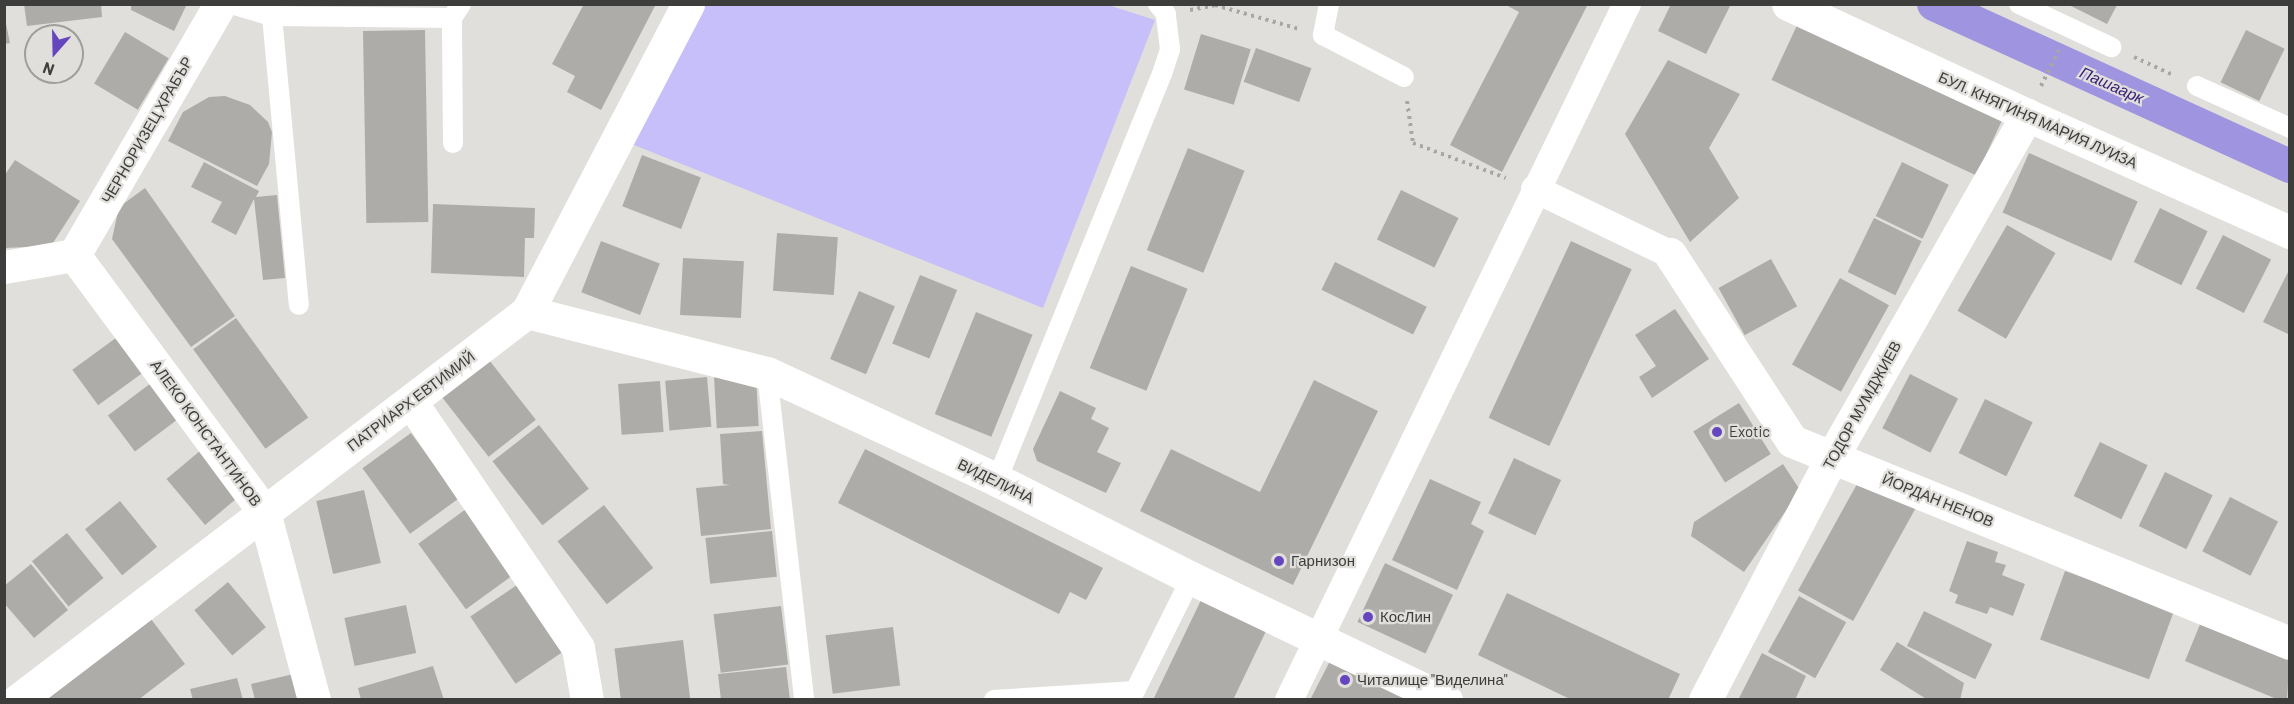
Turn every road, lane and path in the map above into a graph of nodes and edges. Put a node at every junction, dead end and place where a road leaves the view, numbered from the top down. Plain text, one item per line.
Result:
1 (220, 4) edge
2 (231, 4) edge
3 (688, 4) edge
4 (1329, 4) edge
5 (1627, 4) edge
6 (1788, 4) edge
7 (2019, 4) edge
8 (1162, 9) edge
9 (456, 11) edge
10 (272, 16) junction
11 (1323, 35) junction
12 (2062, 42) dead end
13 (2111, 47) joint
14 (1404, 77) joint
15 (2045, 79) dead end
16 (2197, 86) joint
17 (2027, 115) junction
18 (2289, 128) edge
19 (453, 143) dead end
20 (1535, 189) junction
21 (2289, 232) edge
22 (1670, 254) joint
23 (75, 255) junction
24 (4, 267) edge
25 (299, 305) dead end
26 (527, 312) junction
27 (767, 373) junction
28 (411, 402) junction
29 (1832, 457) junction
30 (997, 480) junction
31 (264, 512) junction
32 (1191, 578) junction
33 (1317, 639) junction
34 (2289, 643) edge
35 (18, 699) edge
36 (314, 699) edge
37 (587, 699) edge
38 (804, 699) edge
39 (994, 699) edge
40 (1289, 699) edge
41 (1446, 699) edge
42 (1705, 699) edge

1 - 23 street, ЧЕРНОРИЗЕЦ ХРАБЪР
2 - 10 lane
3 - 26 street, ПАТРИАРХ ЕВТИМИЙ
4 - 11 lane
5 - 20 street
6 - 17 street, БУЛ. КНЯГИНЯ МАРИЯ ЛУИЗА
7 - 13 lane
8 - 11 path
8 - 30 lane
9 - 10 lane
9 - 19 lane
10 - 25 lane
11 - 14 lane
12 - 15 path
13 - 16 path
14 - 20 path
16 - 18 lane
17 - 21 street, БУЛ. КНЯГИНЯ МАРИЯ ЛУИЗА
17 - 29 street, ТОДОР МУМДЖИЕВ
20 - 22 street
20 - 33 street
22 - 29 street, ЙОРДАН НЕНОВ
23 - 24 street
23 - 31 street, АЛЕКО КОНСТАНТИНОВ
26 - 27 street, ВИДЕЛИНА
26 - 28 street, ПАТРИАРХ ЕВТИМИЙ
27 - 30 street, ВИДЕЛИНА
27 - 38 lane
28 - 31 street, ПАТРИАРХ ЕВТИМИЙ
28 - 37 street
29 - 34 street, ЙОРДАН НЕНОВ
29 - 42 street, ТОДОР МУМДЖИЕВ
30 - 32 street, ВИДЕЛИНА
31 - 35 street, ПАТРИАРХ ЕВТИМИЙ
31 - 36 street, АЛЕКО КОНСТАНТИНОВ
32 - 33 street, ВИДЕЛИНА
32 - 39 lane
33 - 40 street
33 - 41 street, ВИДЕЛИНА

